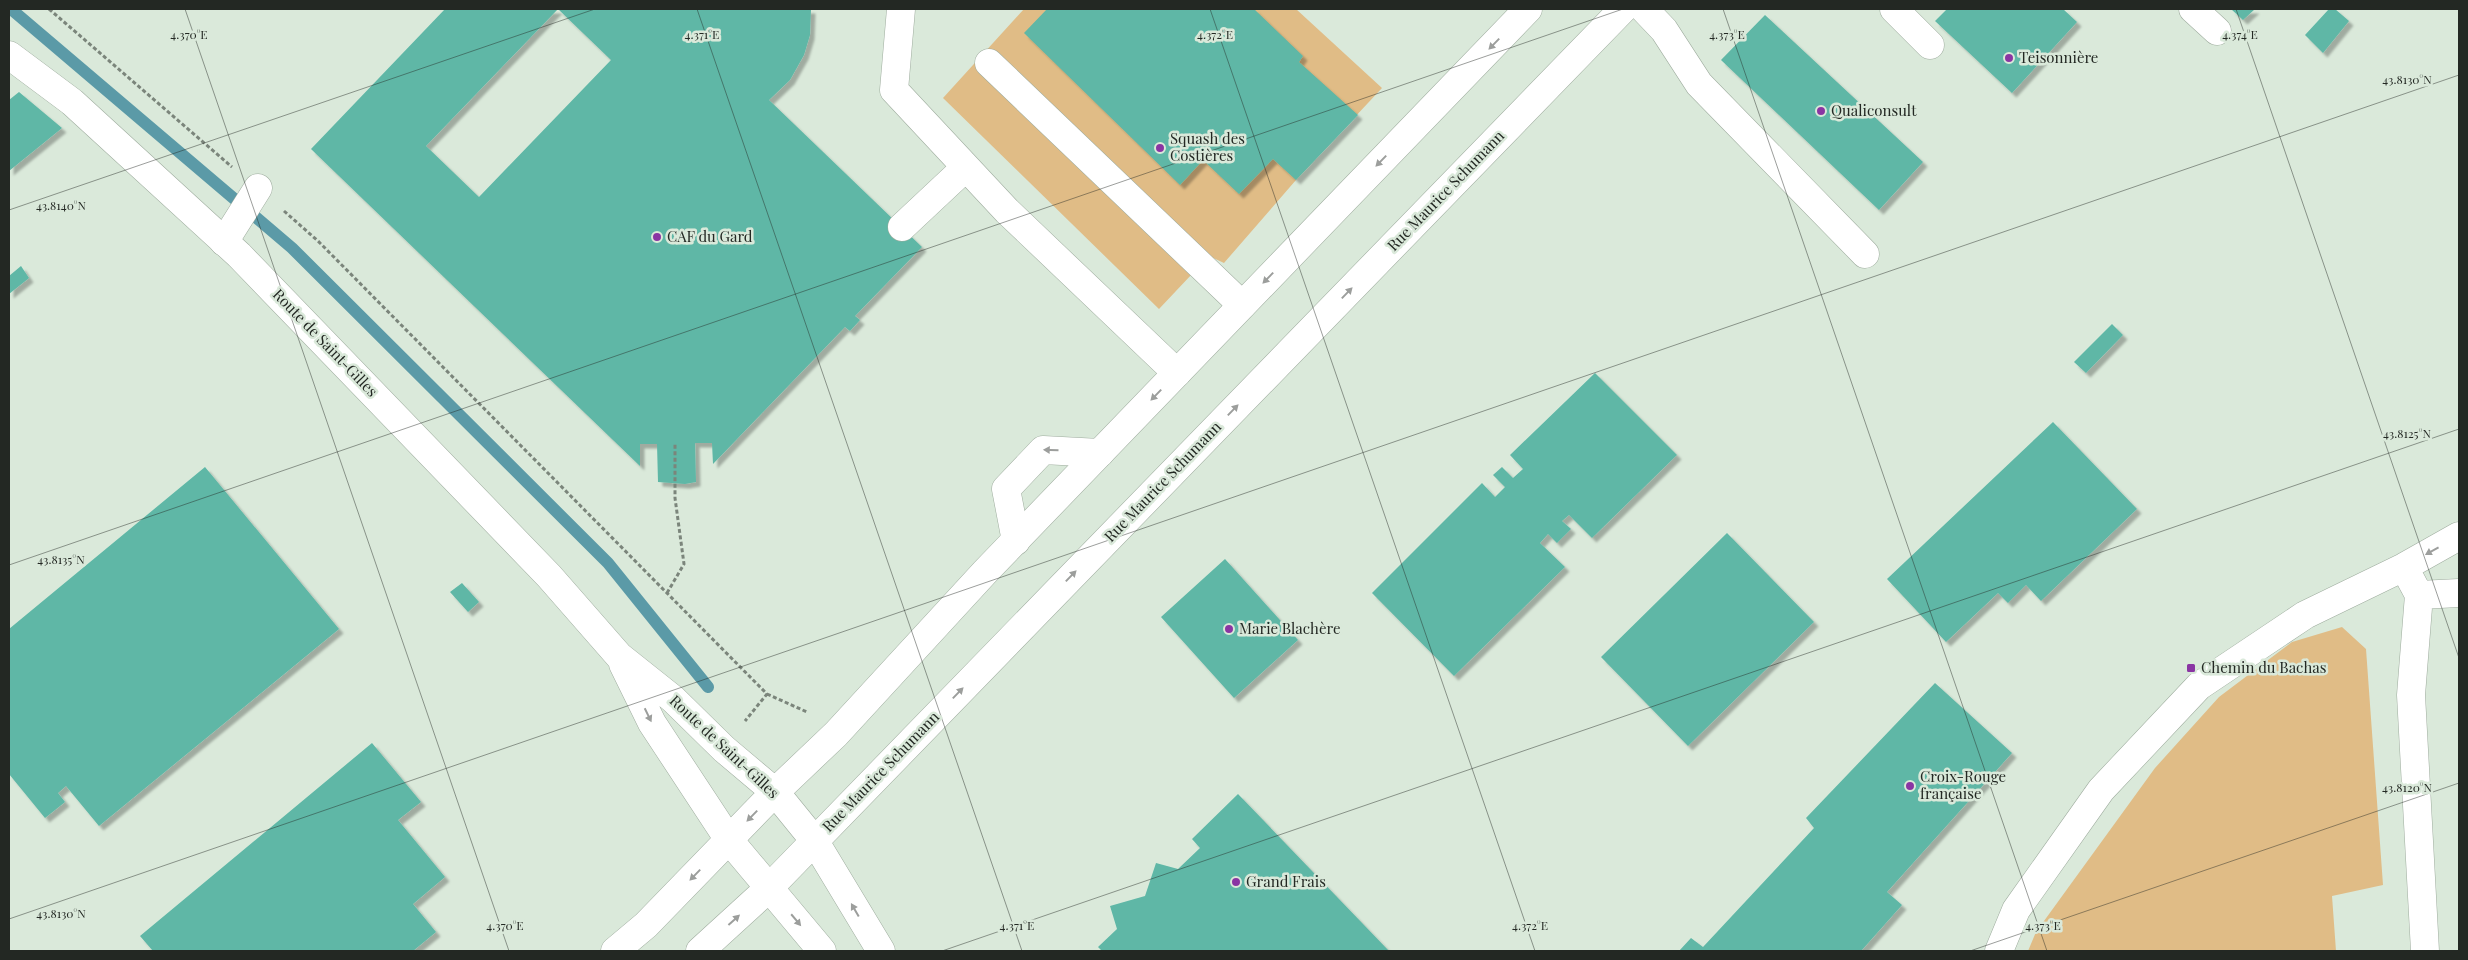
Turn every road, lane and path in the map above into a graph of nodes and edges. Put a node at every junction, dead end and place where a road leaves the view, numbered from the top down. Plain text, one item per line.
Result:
1 (49, 9) edge
2 (901, 9) edge
3 (1528, 9) edge
4 (1623, 9) edge
5 (1644, 9) edge
6 (1894, 9) edge
7 (2193, 9) edge
8 (2217, 31) dead end
9 (1930, 45) dead end
10 (9, 55) edge
11 (989, 63) dead end
12 (965, 168) junction
13 (257, 190) junction
14 (902, 227) dead end
15 (230, 234) junction
16 (1865, 254) dead end
17 (1242, 305) junction
18 (1177, 373) junction
19 (675, 444) dead end
20 (1100, 453) junction
21 (2459, 536) edge
22 (1016, 542) junction
23 (2404, 567) junction
24 (667, 593) junction
25 (2459, 593) edge
26 (2420, 595) junction
27 (619, 656) junction
28 (766, 694) junction
29 (809, 713) dead end
30 (745, 721) dead end
31 (775, 792) junction
32 (729, 840) junction
33 (814, 840) junction
34 (769, 888) junction
35 (615, 951) edge
36 (700, 951) edge
37 (822, 951) edge
38 (881, 951) edge
39 (1999, 951) edge
40 (2425, 951) edge

1 - 13 path
2 - 12 main road
3 -> 17 main road
33 -> 4 main road, Rue Maurice Schumann
5 - 16 main road
6 - 9 main road
7 - 8 main road
10 - 15 main road, Route de Saint-Gilles
11 - 17 main road
12 - 14 main road
12 - 18 main road
13 - 15 main road
13 - 24 path
15 - 27 main road, Route de Saint-Gilles
17 - 18 main road
18 -> 20 main road
19 - 24 path
20 - 22 main road
20 -> 22 main road
21 -> 23 main road
22 - 31 main road
23 - 26 main road
23 - 39 main road
24 - 28 path
25 - 26 main road
26 - 40 main road
27 - 31 main road, Route de Saint-Gilles
27 -> 32 main road, Route de Saint-Gilles
28 - 29 path
28 - 30 path
31 -> 32 main road
31 - 33 main road, Route de Saint-Gilles
32 - 34 main road, Route de Saint-Gilles
32 -> 35 main road
33 - 34 main road, Rue Maurice Schumann
38 -> 33 main road, Route de Saint-Gilles
36 -> 34 main road, Rue Maurice Schumann
34 -> 37 main road, Route de Saint-Gilles

